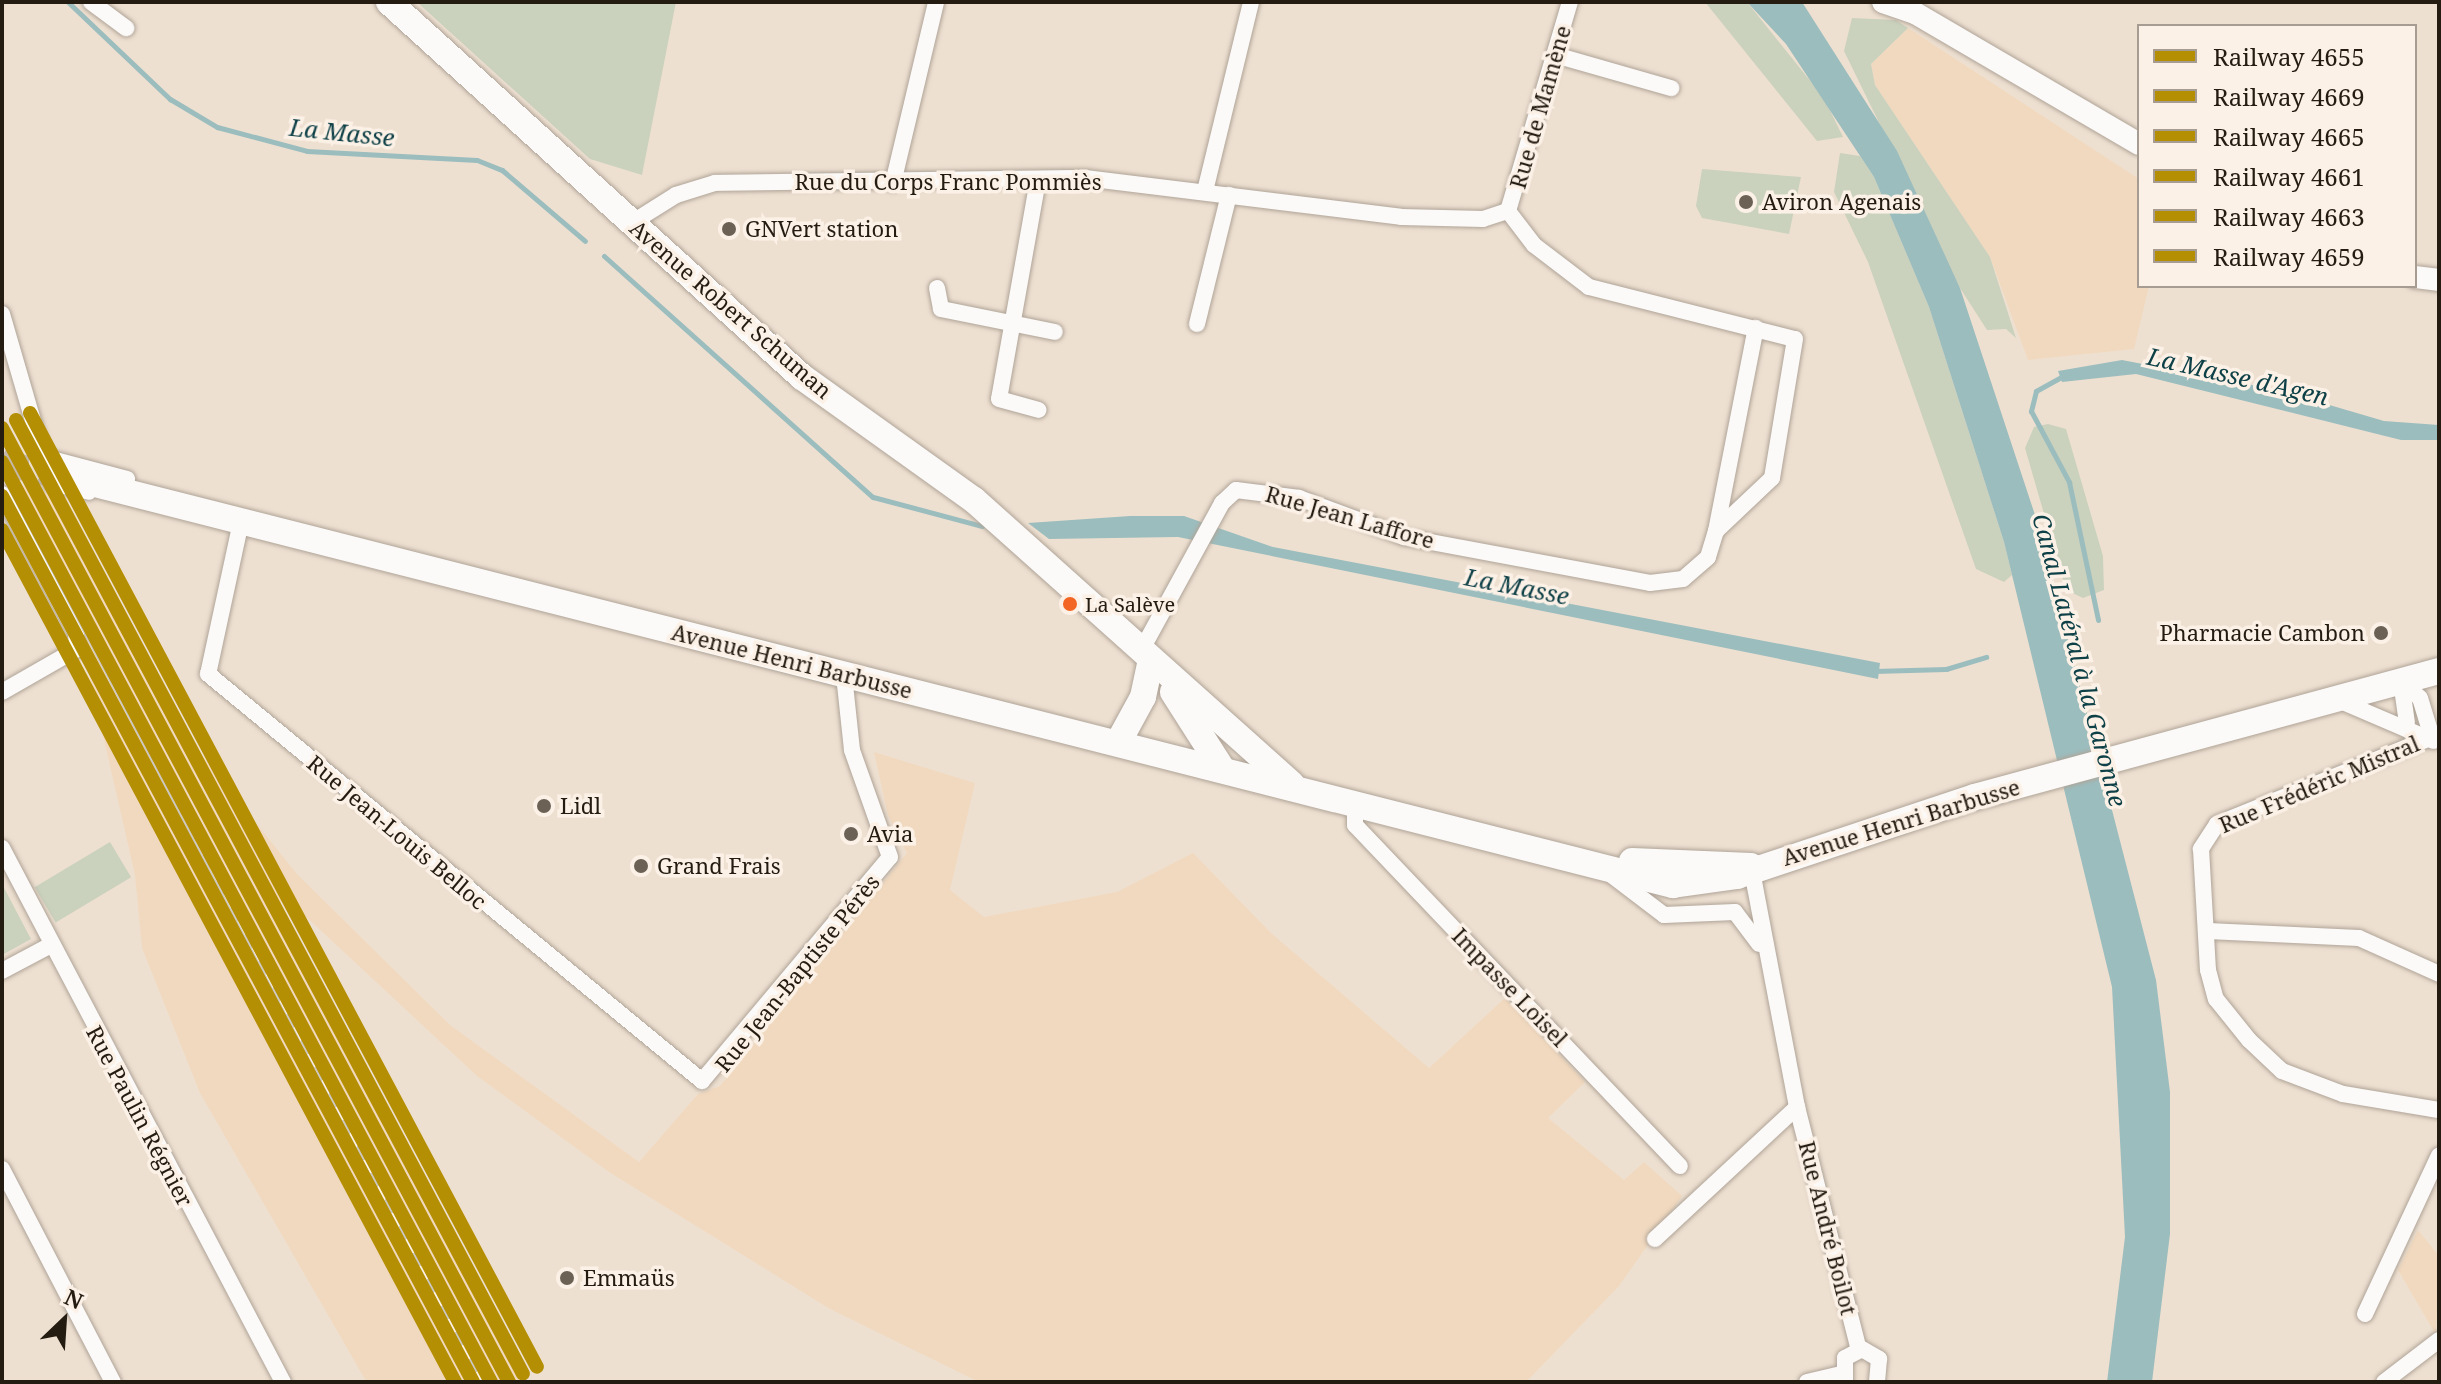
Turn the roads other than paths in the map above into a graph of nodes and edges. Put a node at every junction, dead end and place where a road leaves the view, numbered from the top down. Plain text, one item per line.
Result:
1 (91, 2) edge
2 (389, 2) edge
3 (936, 2) edge
4 (1251, 2) edge
5 (1570, 2) edge
6 (1883, 2) edge
7 (126, 28) dead end
8 (1555, 55) junction
9 (1671, 88) dead end
10 (2137, 143) edge
11 (1038, 180) junction
12 (893, 183) junction
13 (1205, 191) junction
14 (1229, 195) junction
15 (1508, 211) junction
16 (633, 222) junction
17 (2417, 277) edge
18 (2439, 280) edge
19 (937, 288) dead end
20 (2, 314) edge
21 (1012, 324) junction
22 (1197, 324) dead end
23 (1756, 328) junction
24 (1055, 332) dead end
25 (1039, 410) dead end
26 (44, 457) junction
27 (79, 480) tunnel mouth
28 (1726, 483) junction
29 (2, 494) edge
30 (1749, 500) junction
31 (239, 531) junction
32 (1716, 531) junction
33 (339, 548) junction
34 (1149, 659) junction
35 (2439, 671) edge
36 (844, 675) junction
37 (2401, 681) junction
38 (2, 692) edge
39 (2334, 699) junction
40 (2439, 708) edge
41 (2407, 723) junction
42 (1231, 730) junction
43 (2433, 739) edge
44 (1119, 741) junction
45 (1228, 769) junction
46 (1298, 789) junction
47 (1355, 804) junction
48 (1505, 842) junction
49 (2, 848) edge
50 (1651, 865) junction
51 (1751, 866) junction
52 (1594, 868) junction
53 (1620, 874) junction
54 (2208, 931) junction
55 (49, 946) junction
56 (1765, 955) junction
57 (2, 971) edge
58 (2439, 974) edge
59 (702, 1081) joint
60 (1797, 1107) junction
61 (2439, 1110) edge
62 (2439, 1155) edge
63 (1680, 1166) dead end
64 (2, 1169) edge
65 (1655, 1239) dead end
66 (2365, 1314) dead end
67 (2439, 1340) edge
68 (1859, 1350) junction
69 (1844, 1378) edge
70 (1879, 1378) edge
71 (113, 1382) edge
72 (283, 1382) edge
73 (1807, 1382) edge
74 (1899, 1382) edge
75 (2384, 1382) edge

1 - 7 street
2 - 16 main road, Avenue Robert Schuman
3 - 12 street
4 - 13 street
5 - 8 street, Rue de Mamène
6 - 10 street
8 - 9 street
8 - 15 street, Rue de Mamène
11 - 12 street, Rue du Corps Franc Pommiès
11 - 13 street, Rue du Corps Franc Pommiès
11 - 21 street
12 - 16 street, Rue du Corps Franc Pommiès
13 - 14 street, Rue du Corps Franc Pommiès
14 - 15 street, Rue du Corps Franc Pommiès
14 - 22 street
15 - 23 street, Rue Jean Laffore
16 - 34 main road, Avenue Robert Schuman
17 - 18 street
19 - 21 street
20 - 26 street
21 - 24 street
21 - 25 street
23 - 28 street, Rue Jean Laffore
23 - 30 street, Rue Jean Laffore
26 - 31 street
26 - 33 street
27 - 33 main road, Avenue Henri Barbusse
28 - 30 street
28 - 32 street, Rue Jean Laffore
29 - 38 street
30 - 32 street, Rue Jean Laffore
31 - 33 street
31 - 59 street, Rue Jean-Louis Belloc
32 - 34 street, Rue Jean Laffore
33 - 36 main road, Avenue Henri Barbusse
34 - 42 main road, Avenue Robert Schuman
34 - 44 main road
34 - 45 main road, Avenue Robert Schuman
35 - 37 main road, Avenue Henri Barbusse
36 - 44 main road, Avenue Henri Barbusse
36 - 59 street, Rue Jean-Baptiste Pérès
37 - 39 main road, Avenue Henri Barbusse
37 - 41 street
37 - 43 street
39 - 41 street
39 - 51 main road, Avenue Henri Barbusse
40 - 43 street
41 - 43 street
42 - 45 main road
42 - 46 main road, Avenue Robert Schuman
43 - 54 street, Rue Frédéric Mistral
44 - 45 main road, Avenue Henri Barbusse
45 - 46 main road, Avenue Henri Barbusse
46 - 47 main road, Avenue Henri Barbusse
47 - 48 main road, Avenue Henri Barbusse
47 - 63 street, Impasse Loisel
48 - 50 main road, Avenue Henri Barbusse
48 - 52 main road, Avenue Henri Barbusse
49 - 55 street, Rue Paulin Régnier
50 - 51 main road, Avenue Henri Barbusse
50 - 53 main road
51 - 53 main road, Avenue Henri Barbusse
51 - 56 street, Rue André Boilot
52 - 53 main road, Avenue Henri Barbusse
52 - 56 street
54 - 58 street
54 - 61 street, Rue Frédéric Mistral
55 - 57 street
55 - 72 street, Rue Paulin Régnier
56 - 60 street, Rue André Boilot
60 - 65 street, Rue André Boilot
60 - 68 street, Rue André Boilot
62 - 66 street
64 - 71 street
67 - 75 street
68 - 69 street
68 - 70 street
69 - 73 street
70 - 74 street

